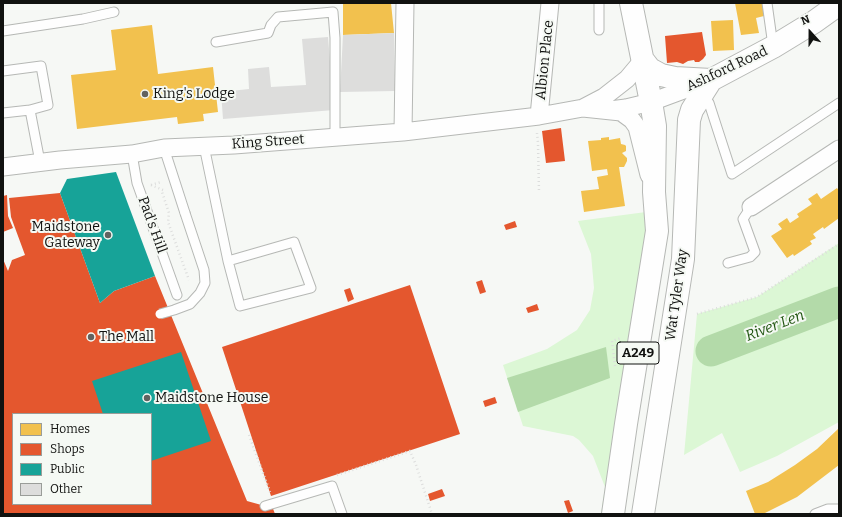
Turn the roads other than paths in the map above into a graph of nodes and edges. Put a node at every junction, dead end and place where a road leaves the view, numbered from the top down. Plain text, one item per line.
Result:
1 (405, 3) edge
2 (550, 3) edge
3 (599, 3) edge
4 (767, 3) edge
5 (839, 4) edge
6 (635, 7) edge
7 (114, 12) dead end
8 (599, 30) dead end
9 (3, 31) edge
10 (216, 42) dead end
11 (773, 47) junction
12 (642, 60) junction
13 (3, 71) edge
14 (707, 87) junction
15 (652, 102) junction
16 (839, 103) edge
17 (583, 108) junction
18 (30, 110) junction
19 (606, 110) junction
20 (3, 113) edge
21 (537, 116) junction
22 (403, 132) junction
23 (336, 137) junction
24 (204, 146) junction
25 (164, 148) junction
26 (839, 149) edge
27 (132, 154) junction
28 (40, 162) junction
29 (3, 167) edge
30 (654, 192) junction
31 (751, 207) joint
32 (228, 261) junction
33 (728, 263) dead end
34 (177, 295) dead end
35 (160, 314) dead end
36 (266, 506) dead end
37 (839, 509) edge
38 (342, 514) edge
39 (613, 514) edge
40 (643, 514) edge
41 (815, 514) edge

1 - 22 street
2 - 21 street, Albion Place
3 - 8 lane
4 - 11 lane
5 - 11 highway, Ashford Road
6 - 12 highway, A249
7 - 9 lane
10 - 23 lane
11 - 14 highway, Ashford Road
12 - 14 highway
12 - 15 highway, A249
12 - 17 street, Ashford Road
13 - 18 lane
14 - 15 street, Ashford Road
14 - 16 lane
14 - 40 highway, Wat Tyler Way / A249
15 - 19 street, Ashford Road
15 - 30 highway, Wat Tyler Way / A249
17 - 19 street, Ashford Road
17 - 21 street, Ashford Road
18 - 20 lane
18 - 28 lane
19 - 30 street, Ashford Road
21 - 22 street, King Street
22 - 23 street, King Street
23 - 24 street, King Street
24 - 25 street, King Street
24 - 32 lane
25 - 27 street, King Street
25 - 35 lane, bridge
26 - 31 street
27 - 28 street, King Street
27 - 34 lane, Pad's Hill
28 - 29 street, King Street
30 - 39 highway, Wat Tyler Way / A249
31 - 33 lane
32 - 32 lane
36 - 38 lane
37 - 41 lane

